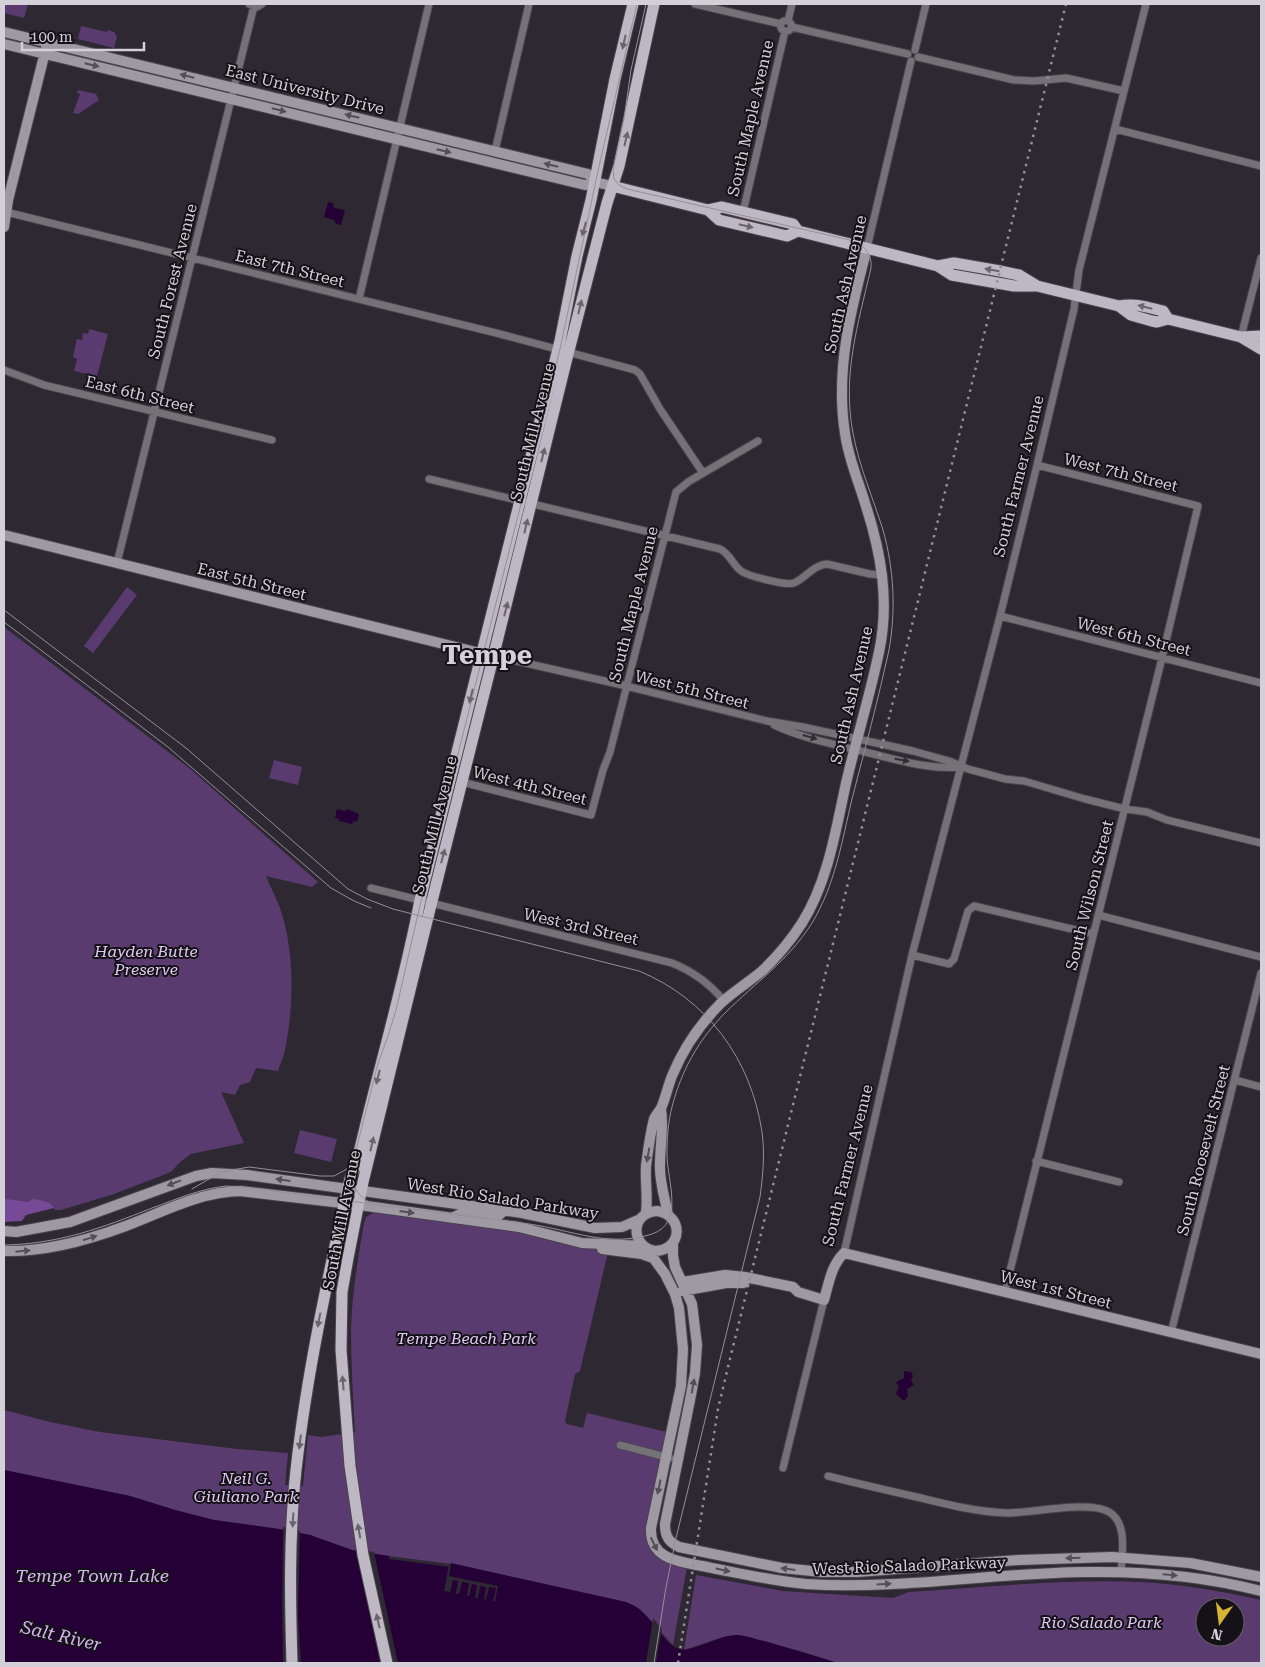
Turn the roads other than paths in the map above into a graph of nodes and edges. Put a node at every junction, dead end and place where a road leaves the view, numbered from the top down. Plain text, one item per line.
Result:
1 (262, 4) edge
2 (429, 4) edge
3 (529, 4) edge
4 (633, 4) edge
5 (654, 4) edge
6 (695, 4) edge
7 (792, 4) edge
8 (926, 4) edge
9 (1146, 4) edge
10 (252, 5) edge
11 (786, 26) junction
12 (4, 32) edge
13 (47, 42) junction
14 (4, 44) edge
15 (44, 54) junction
16 (913, 56) junction
17 (234, 88) junction
18 (1124, 91) junction
19 (232, 99) junction
20 (399, 128) junction
21 (1115, 130) junction
22 (396, 139) junction
23 (495, 151) junction
24 (1261, 166) edge
25 (595, 182) junction
26 (612, 186) junction
27 (708, 210) junction
28 (6, 212) junction
29 (743, 212) junction
30 (4, 227) edge
31 (798, 231) junction
32 (867, 248) junction
33 (1261, 258) edge
34 (192, 259) junction
35 (1075, 295) junction
36 (359, 299) junction
37 (1261, 336) edge
38 (1241, 337) junction
39 (1261, 349) edge
40 (563, 350) junction
41 (4, 370) edge
42 (154, 411) junction
43 (272, 440) dead end
44 (758, 441) dead end
45 (1037, 465) junction
46 (703, 474) junction
47 (429, 479) dead end
48 (526, 501) junction
49 (1198, 506) joint
50 (4, 535) edge
51 (664, 535) junction
52 (117, 563) junction
53 (883, 575) junction
54 (1000, 616) junction
55 (481, 653) junction
56 (494, 656) junction
57 (1162, 658) junction
58 (1261, 683) edge
59 (627, 687) junction
60 (767, 721) junction
61 (857, 739) junction
62 (854, 749) junction
63 (457, 753) junction
64 (960, 767) junction
65 (462, 782) junction
66 (1125, 809) junction
67 (591, 815) joint
68 (1261, 843) edge
69 (371, 888) dead end
70 (425, 902) junction
71 (1098, 915) junction
72 (1093, 934) junction
73 (912, 955) junction
74 (1261, 957) edge
75 (1261, 973) edge
76 (724, 1000) junction
77 (1235, 1080) junction
78 (1261, 1087) edge
79 (661, 1109) junction
80 (1036, 1161) junction
81 (1119, 1182) dead end
82 (347, 1189) junction
83 (361, 1192) junction
84 (344, 1203) junction
85 (358, 1205) junction
86 (504, 1210) junction
87 (646, 1213) junction
88 (668, 1214) junction
89 (452, 1218) junction
90 (638, 1220) junction
91 (4, 1232) edge
92 (582, 1242) junction
93 (673, 1244) junction
94 (645, 1247) junction
95 (4, 1251) edge
96 (844, 1253) junction
97 (653, 1258) junction
98 (665, 1274) junction
99 (685, 1287) junction
100 (1005, 1291) junction
101 (824, 1300) junction
102 (1171, 1333) junction
103 (1261, 1354) edge
104 (620, 1445) dead end
105 (665, 1457) junction
106 (678, 1460) junction
107 (783, 1468) dead end
108 (828, 1476) dead end
109 (1122, 1557) junction
110 (1121, 1572) junction
111 (1261, 1577) edge
112 (1261, 1591) edge
113 (292, 1663) edge
114 (387, 1663) edge

1 - 10 street, South Forest Avenue
2 - 20 street
3 - 23 street
4 -> 25 main road, South Mill Avenue
26 -> 5 main road, South Mill Avenue
6 - 11 street
7 - 11 street, South Maple Avenue
8 - 16 street, South Ash Avenue
9 - 18 street, South Farmer Avenue
10 - 17 street, South Forest Avenue
11 - 16 street
11 - 29 street, South Maple Avenue
12 - 13 main road, East University Drive
13 - 15 main road
17 -> 13 main road, East University Drive
14 - 15 main road, East University Drive
15 -> 19 main road, East University Drive
15 - 28 main road
16 - 18 street
16 - 32 street, South Ash Avenue
17 - 19 street, South Forest Avenue
20 -> 17 main road, East University Drive
18 - 21 street, South Farmer Avenue
19 -> 22 main road, East University Drive
19 - 34 street, South Forest Avenue
20 - 22 street
20 - 23 main road, East University Drive
21 - 24 street
21 - 35 street, South Farmer Avenue
22 -> 25 main road, East University Drive
22 - 36 street
25 -> 23 main road, East University Drive
25 - 26 main road, East University Drive
25 -> 40 main road, South Mill Avenue
26 - 27 main road
40 -> 26 main road, South Mill Avenue
27 - 29 main road
27 -> 31 main road
28 - 30 main road
28 - 34 street, East 7th Street
29 - 31 main road
31 - 32 main road
32 - 35 main road
32 - 53 main road, South Ash Avenue
33 - 38 street
34 - 36 street, East 7th Street
34 - 42 street, South Forest Avenue
35 - 38 main road
35 - 45 street, South Farmer Avenue
36 - 40 street, East 7th Street
37 - 38 main road
38 - 39 main road
40 - 46 street
40 - 48 main road, South Mill Avenue
41 - 42 street, East 6th Street
42 - 43 street, East 6th Street
42 - 52 street, South Forest Avenue
44 - 46 street, South Maple Avenue
45 - 49 street, West 7th Street
45 - 54 street, South Farmer Avenue
46 - 51 street, South Maple Avenue
47 - 48 street
48 - 51 street
48 - 55 main road, South Mill Avenue
56 -> 48 main road, South Mill Avenue
49 - 57 street, South Wilson Street
50 - 52 main road, East 5th Street
51 - 53 street
51 - 59 street, South Maple Avenue
52 - 55 main road, East 5th Street
53 - 61 main road, South Ash Avenue
54 - 57 street, West 6th Street
54 - 64 street, South Farmer Avenue
55 - 56 main road, East 5th Street
55 -> 63 main road, South Mill Avenue
56 - 59 street, West 5th Street
56 - 65 main road, South Mill Avenue
57 - 58 street, West 6th Street
57 - 66 street, South Wilson Street
59 - 60 street, West 5th Street
59 - 67 street, South Maple Avenue
60 - 61 street, West 5th Street
60 -> 62 street, West 5th Street
61 - 62 main road, South Ash Avenue
61 - 64 street, West 5th Street
62 -> 64 street, West 5th Street
62 - 76 main road, South Ash Avenue
63 - 65 main road
63 - 70 main road, South Mill Avenue
64 - 66 street, West 5th Street
64 - 73 street, South Farmer Avenue
65 - 67 street, West 4th Street
70 -> 65 main road, South Mill Avenue
66 - 68 street, West 5th Street
66 - 71 street, South Wilson Street
69 - 70 street, West 3rd Street
70 - 76 street, West 3rd Street
70 -> 82 main road, South Mill Avenue
83 -> 70 main road, South Mill Avenue
71 - 72 street, South Wilson Street
71 - 74 street
72 - 73 street
72 - 80 street, South Wilson Street
73 - 96 street, South Farmer Avenue
75 - 77 street, South Roosevelt Street
76 - 79 main road, South Ash Avenue
77 - 78 street
77 - 102 street, South Roosevelt Street
79 -> 87 main road, South Ash Avenue
79 - 88 main road, South Ash Avenue
80 - 81 street
80 - 100 street, South Wilson Street
82 - 83 main road, West Rio Salado Parkway
82 - 84 main road, South Mill Avenue
82 -> 91 main road, West Rio Salado Parkway
83 - 85 main road, South Mill Avenue
83 - 86 main road, West Rio Salado Parkway
84 - 85 main road, West Rio Salado Parkway
95 -> 84 main road, West Rio Salado Parkway
84 -> 113 main road, South Mill Avenue
85 -> 89 main road, West Rio Salado Parkway
114 -> 85 main road, South Mill Avenue
86 - 89 main road
86 - 90 main road, West Rio Salado Parkway
87 - 88 main road
87 - 90 main road
88 - 93 main road
89 - 92 main road, West Rio Salado Parkway
90 - 94 main road
92 - 94 main road, West Rio Salado Parkway
92 - 97 main road, West Rio Salado Parkway
93 - 94 main road
93 - 99 main road, West Rio Salado Parkway
94 - 97 main road, West Rio Salado Parkway
96 - 100 main road, West 1st Street
96 - 101 main road, South Farmer Avenue
97 - 98 main road, West Rio Salado Parkway
98 - 99 main road
98 - 105 main road, West Rio Salado Parkway
99 - 101 main road
106 -> 99 main road, West Rio Salado Parkway
100 - 102 main road, West 1st Street
101 - 107 street, South Farmer Avenue
102 - 103 main road, West 1st Street
104 - 105 street
105 - 106 street
105 -> 110 main road, West Rio Salado Parkway
109 -> 106 main road, West Rio Salado Parkway
108 - 109 street
109 - 110 street
109 - 111 main road, West Rio Salado Parkway
110 -> 112 main road, West Rio Salado Parkway

